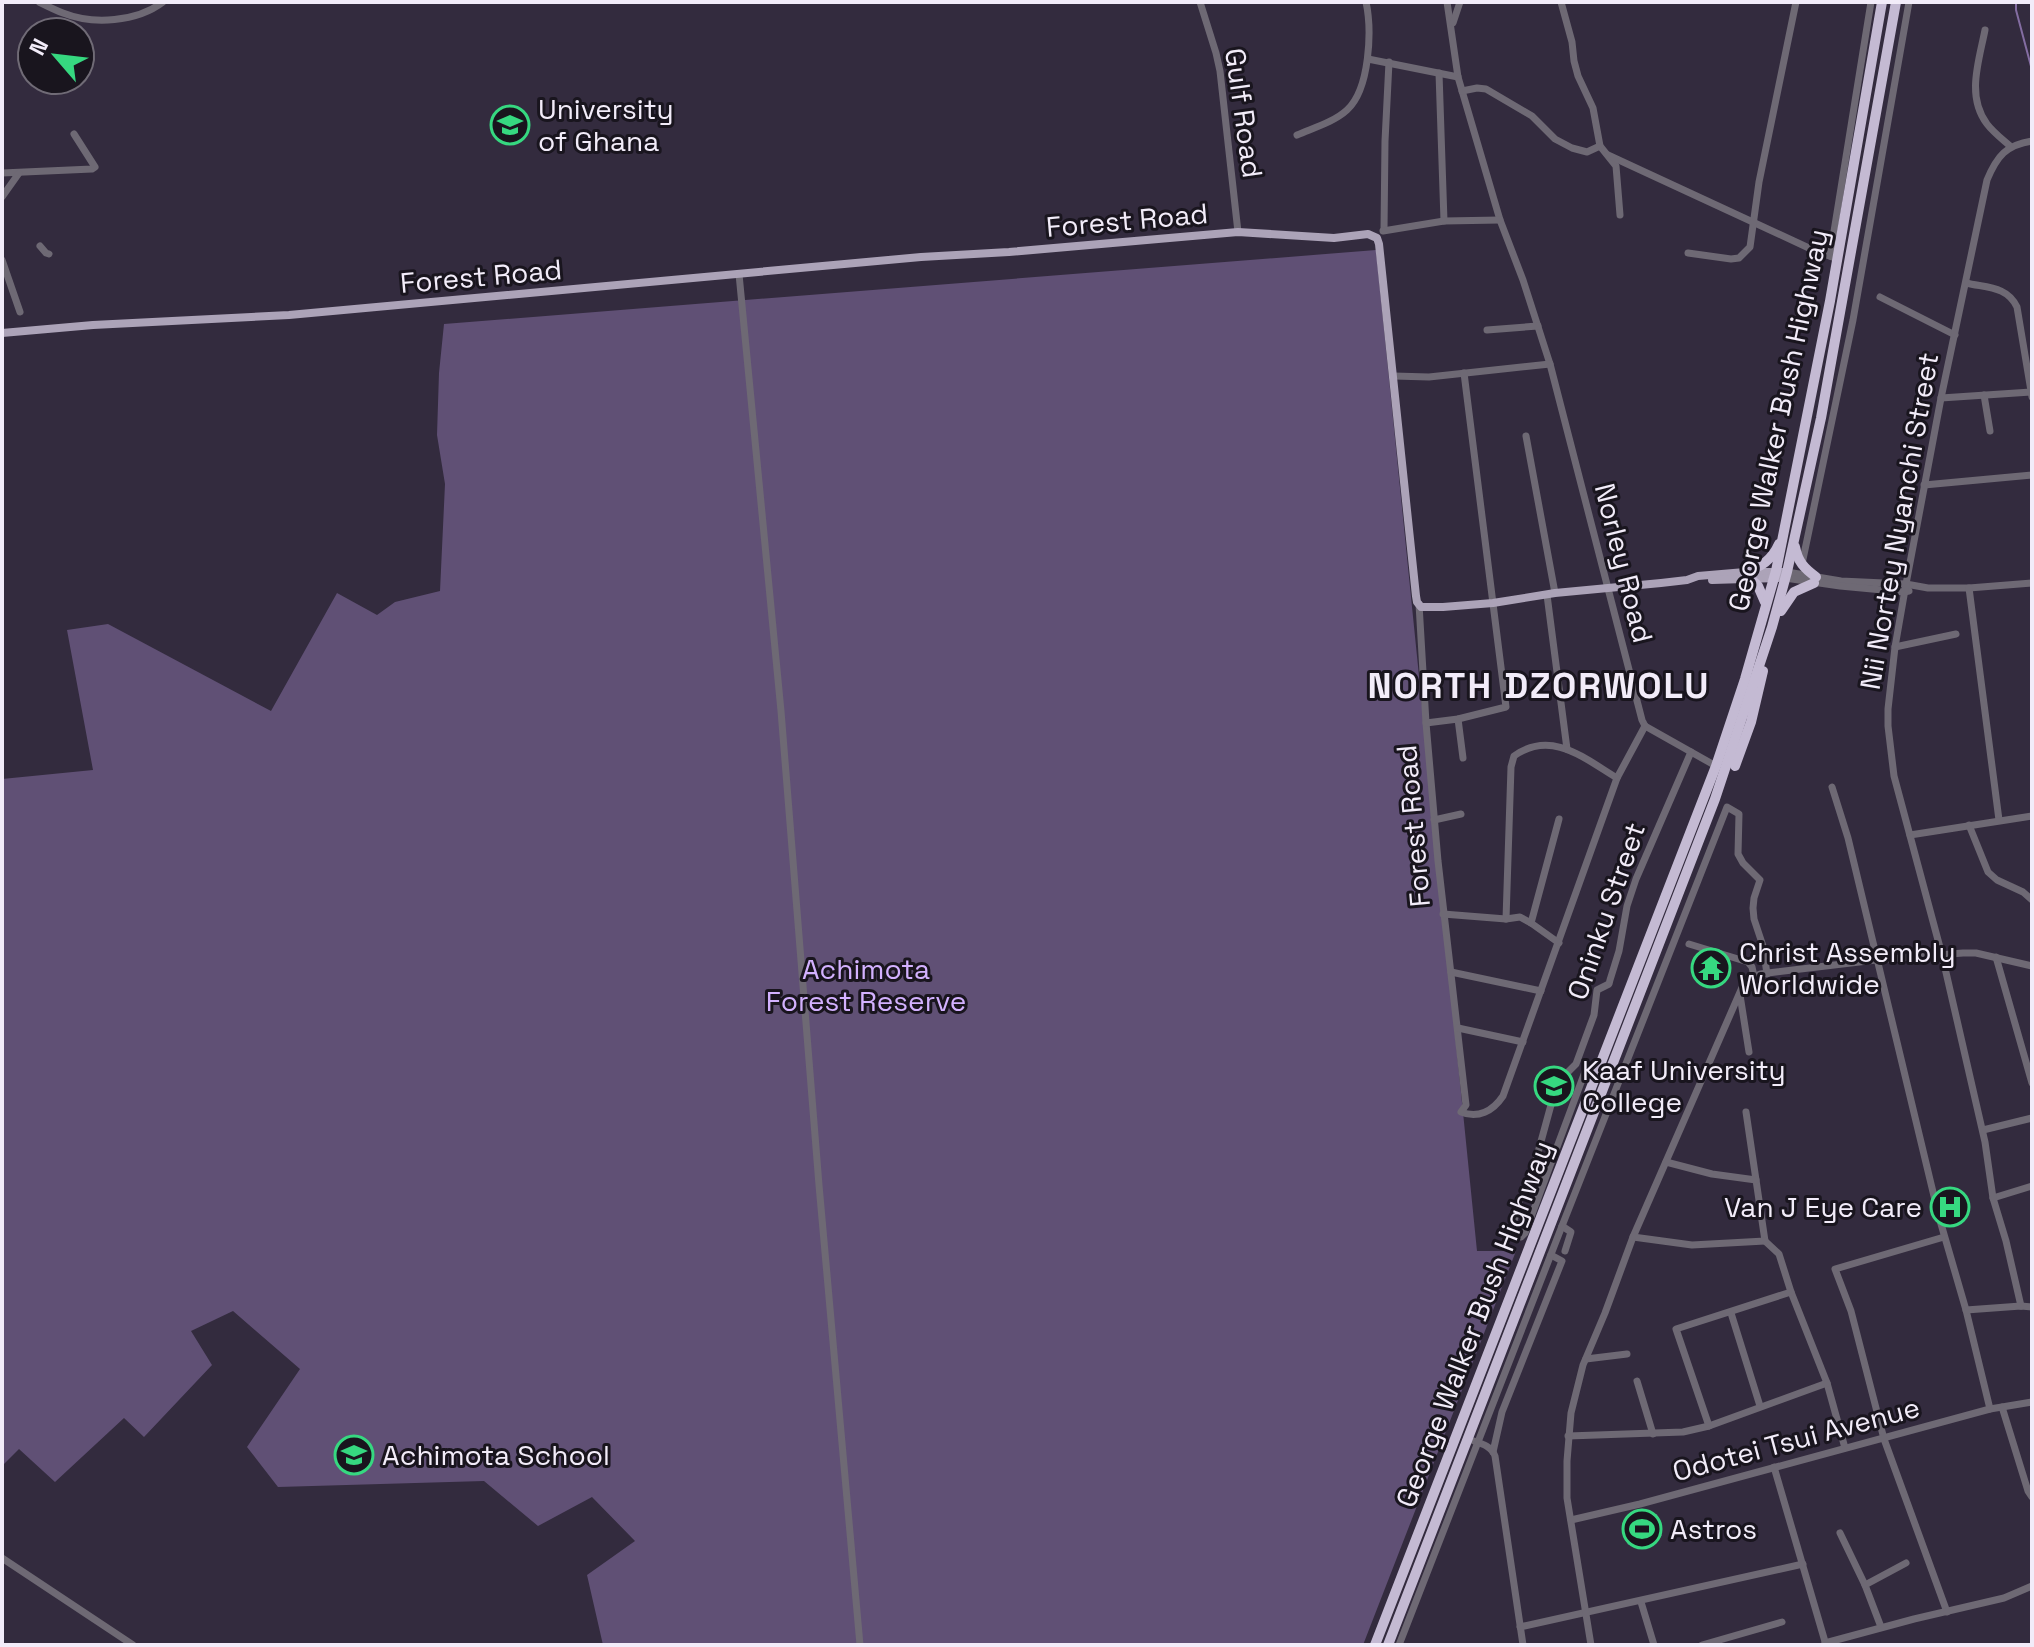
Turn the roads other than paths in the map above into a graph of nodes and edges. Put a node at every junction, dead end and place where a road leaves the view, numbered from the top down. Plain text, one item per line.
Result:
1 (39, 2) edge
2 (163, 2) edge
3 (1200, 2) edge
4 (1366, 2) edge
5 (1375, 2) edge
6 (1447, 2) edge
7 (1460, 2) edge
8 (1561, 2) edge
9 (1796, 2) edge
10 (1871, 2) edge
11 (1882, 2) edge
12 (1896, 2) edge
13 (1909, 2) edge
14 (1368, 16) junction
15 (1451, 29) junction
16 (1985, 30) dead end
17 (1368, 59) junction
18 (1389, 62) junction
19 (1439, 73) junction
20 (1458, 77) junction
21 (1462, 91) junction
22 (74, 134) dead end
23 (1297, 135) dead end
24 (2032, 141) edge
25 (1600, 146) junction
26 (2010, 146) junction
27 (1608, 155) junction
28 (2, 173) edge
29 (19, 173) junction
30 (2, 197) edge
31 (1620, 215) dead end
32 (1500, 220) junction
33 (1444, 221) junction
34 (1752, 222) junction
35 (1384, 230) junction
36 (1238, 232) junction
37 (1377, 238) junction
38 (40, 246) dead end
39 (1688, 253) dead end
40 (49, 254) dead end
41 (1834, 257) junction
42 (2, 260) edge
43 (739, 274) junction
44 (1966, 283) junction
45 (1880, 297) dead end
46 (20, 312) dead end
47 (1538, 326) junction
48 (1487, 330) dead end
49 (2, 333) edge
50 (1955, 335) junction
51 (1550, 364) junction
52 (1464, 373) junction
53 (1394, 376) junction
54 (2032, 394) edge
55 (1984, 395) junction
56 (1941, 398) junction
57 (1990, 431) dead end
58 (1526, 436) dead end
59 (2032, 475) edge
60 (1924, 485) junction
61 (1785, 531) junction
62 (1794, 542) junction
63 (1802, 566) junction
64 (1747, 575) junction
65 (1781, 575) junction
66 (1815, 580) junction
67 (2032, 583) edge
68 (1905, 588) junction
69 (1969, 588) junction
70 (1608, 589) junction
71 (1551, 594) junction
72 (1493, 603) junction
73 (1419, 604) junction
74 (1766, 604) junction
75 (1772, 627) junction
76 (1956, 634) dead end
77 (1895, 647) junction
78 (1458, 719) junction
79 (1426, 723) junction
80 (1645, 726) junction
81 (1567, 749) junction
82 (1691, 752) junction
83 (1463, 758) dead end
84 (1716, 766) junction
85 (1617, 778) junction
86 (1832, 787) dead end
87 (1461, 814) dead end
88 (2032, 816) edge
89 (1559, 819) dead end
90 (1434, 820) junction
91 (1999, 820) junction
92 (1969, 825) junction
93 (1910, 835) junction
94 (2032, 900) edge
95 (1443, 914) junction
96 (1506, 919) junction
97 (1531, 923) junction
98 (1559, 943) junction
99 (1689, 944) dead end
100 (1942, 955) junction
101 (1996, 957) junction
102 (1876, 960) junction
103 (2032, 966) edge
104 (1451, 972) junction
105 (1767, 974) junction
106 (1754, 976) junction
107 (1541, 991) junction
108 (1740, 991) junction
109 (1458, 1028) junction
110 (1523, 1042) junction
111 (1749, 1052) dead end
112 (1576, 1064) junction
113 (1586, 1069) junction
114 (1597, 1073) junction
115 (2032, 1083) edge
116 (1746, 1112) dead end
117 (2032, 1118) edge
118 (1983, 1130) junction
119 (1666, 1162) junction
120 (1756, 1180) junction
121 (1544, 1181) junction
122 (2032, 1186) edge
123 (1993, 1198) junction
124 (1519, 1203) dead end
125 (1562, 1226) junction
126 (1633, 1237) junction
127 (1944, 1237) junction
128 (1765, 1241) junction
129 (1565, 1251) dead end
130 (1551, 1255) junction
131 (1791, 1292) junction
132 (1533, 1301) junction
133 (1545, 1305) junction
134 (2021, 1306) junction
135 (2032, 1307) edge
136 (1966, 1310) junction
137 (1731, 1313) junction
138 (1627, 1354) dead end
139 (1586, 1359) junction
140 (1637, 1381) dead end
141 (1827, 1383) junction
142 (2032, 1402) edge
143 (1760, 1406) junction
144 (2002, 1407) junction
145 (1990, 1409) junction
146 (1709, 1426) junction
147 (1653, 1434) junction
148 (1568, 1436) junction
149 (1884, 1439) junction
150 (1472, 1440) junction
151 (1845, 1448) junction
152 (1493, 1452) junction
153 (1774, 1467) junction
154 (2032, 1497) edge
155 (1571, 1520) junction
156 (1840, 1533) dead end
157 (2, 1558) edge
158 (1906, 1563) dead end
159 (1803, 1564) junction
160 (1865, 1585) junction
161 (2032, 1586) edge
162 (1641, 1602) junction
163 (1947, 1612) junction
164 (1585, 1613) junction
165 (1782, 1622) dead end
166 (1520, 1627) junction
167 (1881, 1627) junction
168 (1825, 1644) edge
169 (133, 1645) edge
170 (860, 1645) edge
171 (1375, 1645) edge
172 (1388, 1645) edge
173 (1399, 1645) edge
174 (1523, 1645) edge
175 (1591, 1645) edge
176 (1654, 1645) edge
177 (1702, 1645) edge

1 - 2 street
3 - 36 street, Gulf Road
4 - 14 street
5 - 14 street
6 - 15 street, Norley Road
7 - 15 street
8 - 25 street
9 - 34 street
10 - 41 street
11 - 41 highway, George Walker Bush Highway
12 - 62 highway, George Walker Bush Highway
13 - 63 street
14 - 17 street
15 - 20 street, Norley Road
16 - 26 street
17 - 18 street
17 - 23 street
18 - 19 street
18 - 35 street
19 - 20 street
19 - 33 street
20 - 21 street, Norley Road
21 - 25 street
21 - 32 street, Norley Road
22 - 29 street
24 - 26 street
25 - 27 street
26 - 44 street, Nii Nortey Nyanchi Street
27 - 31 street
27 - 34 street
28 - 29 street
29 - 30 street
32 - 33 street
32 - 47 street, Norley Road
33 - 35 street
34 - 39 street
34 - 41 street
35 - 37 street
36 - 37 main road, Forest Road
36 - 43 main road, Forest Road
37 - 53 main road, Forest Road
38 - 40 street
41 - 61 highway, George Walker Bush Highway
42 - 46 street
43 - 49 main road, Forest Road
43 - 170 street
44 - 50 street, Nii Nortey Nyanchi Street
44 - 54 street
45 - 50 street
47 - 48 street
47 - 51 street, Norley Road
50 - 56 street, Nii Nortey Nyanchi Street
51 - 52 street
51 - 70 street, Norley Road
52 - 53 street
52 - 72 street
53 - 73 main road, Forest Road
54 - 55 street
55 - 56 street
55 - 57 street
56 - 60 street, Nii Nortey Nyanchi Street
58 - 71 street
59 - 60 street
60 - 68 street, Nii Nortey Nyanchi Street
61 - 64 highway
61 - 65 highway, George Walker Bush Highway
62 - 63 highway
62 - 65 highway, George Walker Bush Highway
63 - 66 highway
64 - 65 main road
64 - 70 main road
64 - 74 highway
65 - 66 street
65 - 74 highway, George Walker Bush Highway
65 - 75 highway, George Walker Bush Highway
66 - 68 street
66 - 75 highway
67 - 69 street
68 - 69 street
68 - 77 street, Nii Nortey Nyanchi Street
69 - 91 street
70 - 71 main road
70 - 80 street, Norley Road
71 - 72 main road
71 - 81 street
72 - 73 main road
72 - 78 street
73 - 79 street, Forest Road
74 - 84 highway, George Walker Bush Highway
75 - 150 highway, George Walker Bush Highway
76 - 77 street
77 - 93 street, Nii Nortey Nyanchi Street
78 - 79 street
78 - 83 street
79 - 90 street, Forest Road
80 - 82 street
80 - 85 street
81 - 85 street
81 - 96 street
82 - 84 street
82 - 112 street, Oninku Street
84 - 114 highway, George Walker Bush Highway
85 - 98 street
86 - 102 street
87 - 90 street
88 - 91 street
89 - 97 street
90 - 95 street, Forest Road
91 - 92 street
92 - 93 street
92 - 94 street
93 - 100 street, Nii Nortey Nyanchi Street
95 - 96 street
95 - 104 street, Forest Road
96 - 97 street
97 - 98 street
98 - 107 street
99 - 106 street
100 - 101 street
100 - 102 street
100 - 118 street, Nii Nortey Nyanchi Street
101 - 103 street
101 - 115 street
102 - 105 street
102 - 127 street
104 - 107 street
104 - 109 street, Forest Road
105 - 106 street
105 - 125 street
106 - 108 street
107 - 110 street
108 - 111 street
108 - 119 street
109 - 110 street
109 - 110 street, Forest Road
112 - 113 street
112 - 121 street, Oninku Street
113 - 114 street
113 - 121 street
114 - 171 highway, George Walker Bush Highway
116 - 120 street
117 - 118 street
118 - 123 street, Nii Nortey Nyanchi Street
119 - 120 street
119 - 126 street
120 - 128 street
121 - 124 street
122 - 123 street
123 - 134 street, Nii Nortey Nyanchi Street
125 - 129 street
125 - 130 street
126 - 128 street
126 - 139 street
127 - 136 street
127 - 149 street
128 - 131 street
130 - 132 street
130 - 133 street
131 - 137 street
131 - 141 street
132 - 133 street
132 - 150 street
133 - 152 street
134 - 135 street
134 - 136 street
136 - 145 street
137 - 143 street
137 - 146 street
138 - 139 street
139 - 148 street
140 - 147 street
141 - 143 street
141 - 151 street
142 - 144 street, Odotei Tsui Avenue
143 - 146 street
144 - 145 street, Odotei Tsui Avenue
144 - 154 street
145 - 149 street, Odotei Tsui Avenue
146 - 147 street
147 - 148 street
148 - 155 street
149 - 151 street, Odotei Tsui Avenue
149 - 163 street
150 - 152 street
150 - 172 highway, George Walker Bush Highway
150 - 173 street
151 - 153 street, Odotei Tsui Avenue
152 - 166 street
153 - 155 street, Odotei Tsui Avenue
153 - 159 street
155 - 164 street
156 - 160 street
157 - 169 street
158 - 160 street
159 - 162 street
159 - 168 street
160 - 167 street
161 - 163 street
162 - 164 street
162 - 176 street
163 - 167 street
164 - 166 street
164 - 175 street
165 - 177 street
166 - 174 street
167 - 168 street

